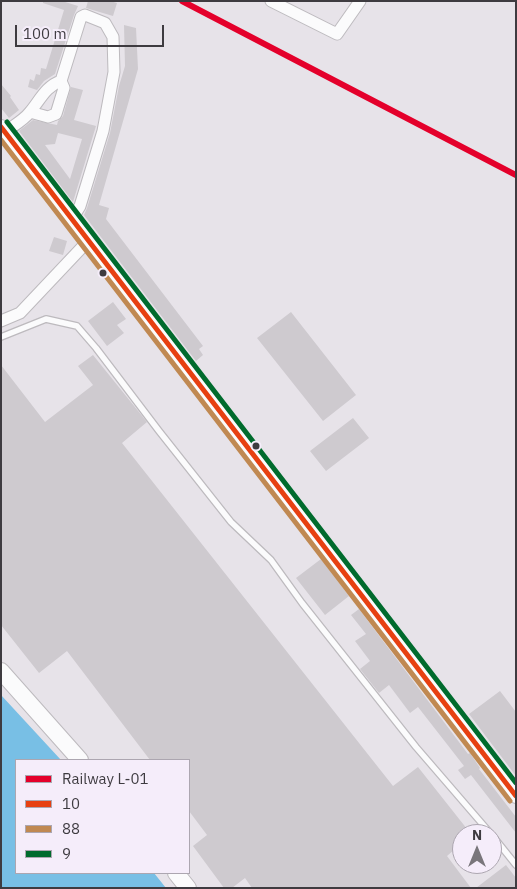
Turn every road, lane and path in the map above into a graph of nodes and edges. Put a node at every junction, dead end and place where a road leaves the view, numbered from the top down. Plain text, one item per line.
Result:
1 (272, 1) edge
2 (360, 1) edge
3 (61, 81) junction
4 (30, 112) junction
5 (3, 130) edge
6 (72, 219) junction
7 (88, 241) junction
8 (1, 321) edge
9 (1, 337) edge
10 (1, 671) edge
11 (79, 759) edge
12 (516, 796) edge
13 (482, 824) edge
14 (502, 848) edge
15 (516, 864) edge
16 (177, 874) edge
17 (188, 888) edge

1 - 2 street
3 - 4 street
3 - 4 street
3 - 6 street
4 - 5 street
5 - 6 street
6 - 7 street
7 - 8 street
7 - 12 street
9 - 13 lane
10 - 11 main road
14 - 15 lane
16 - 17 main road

